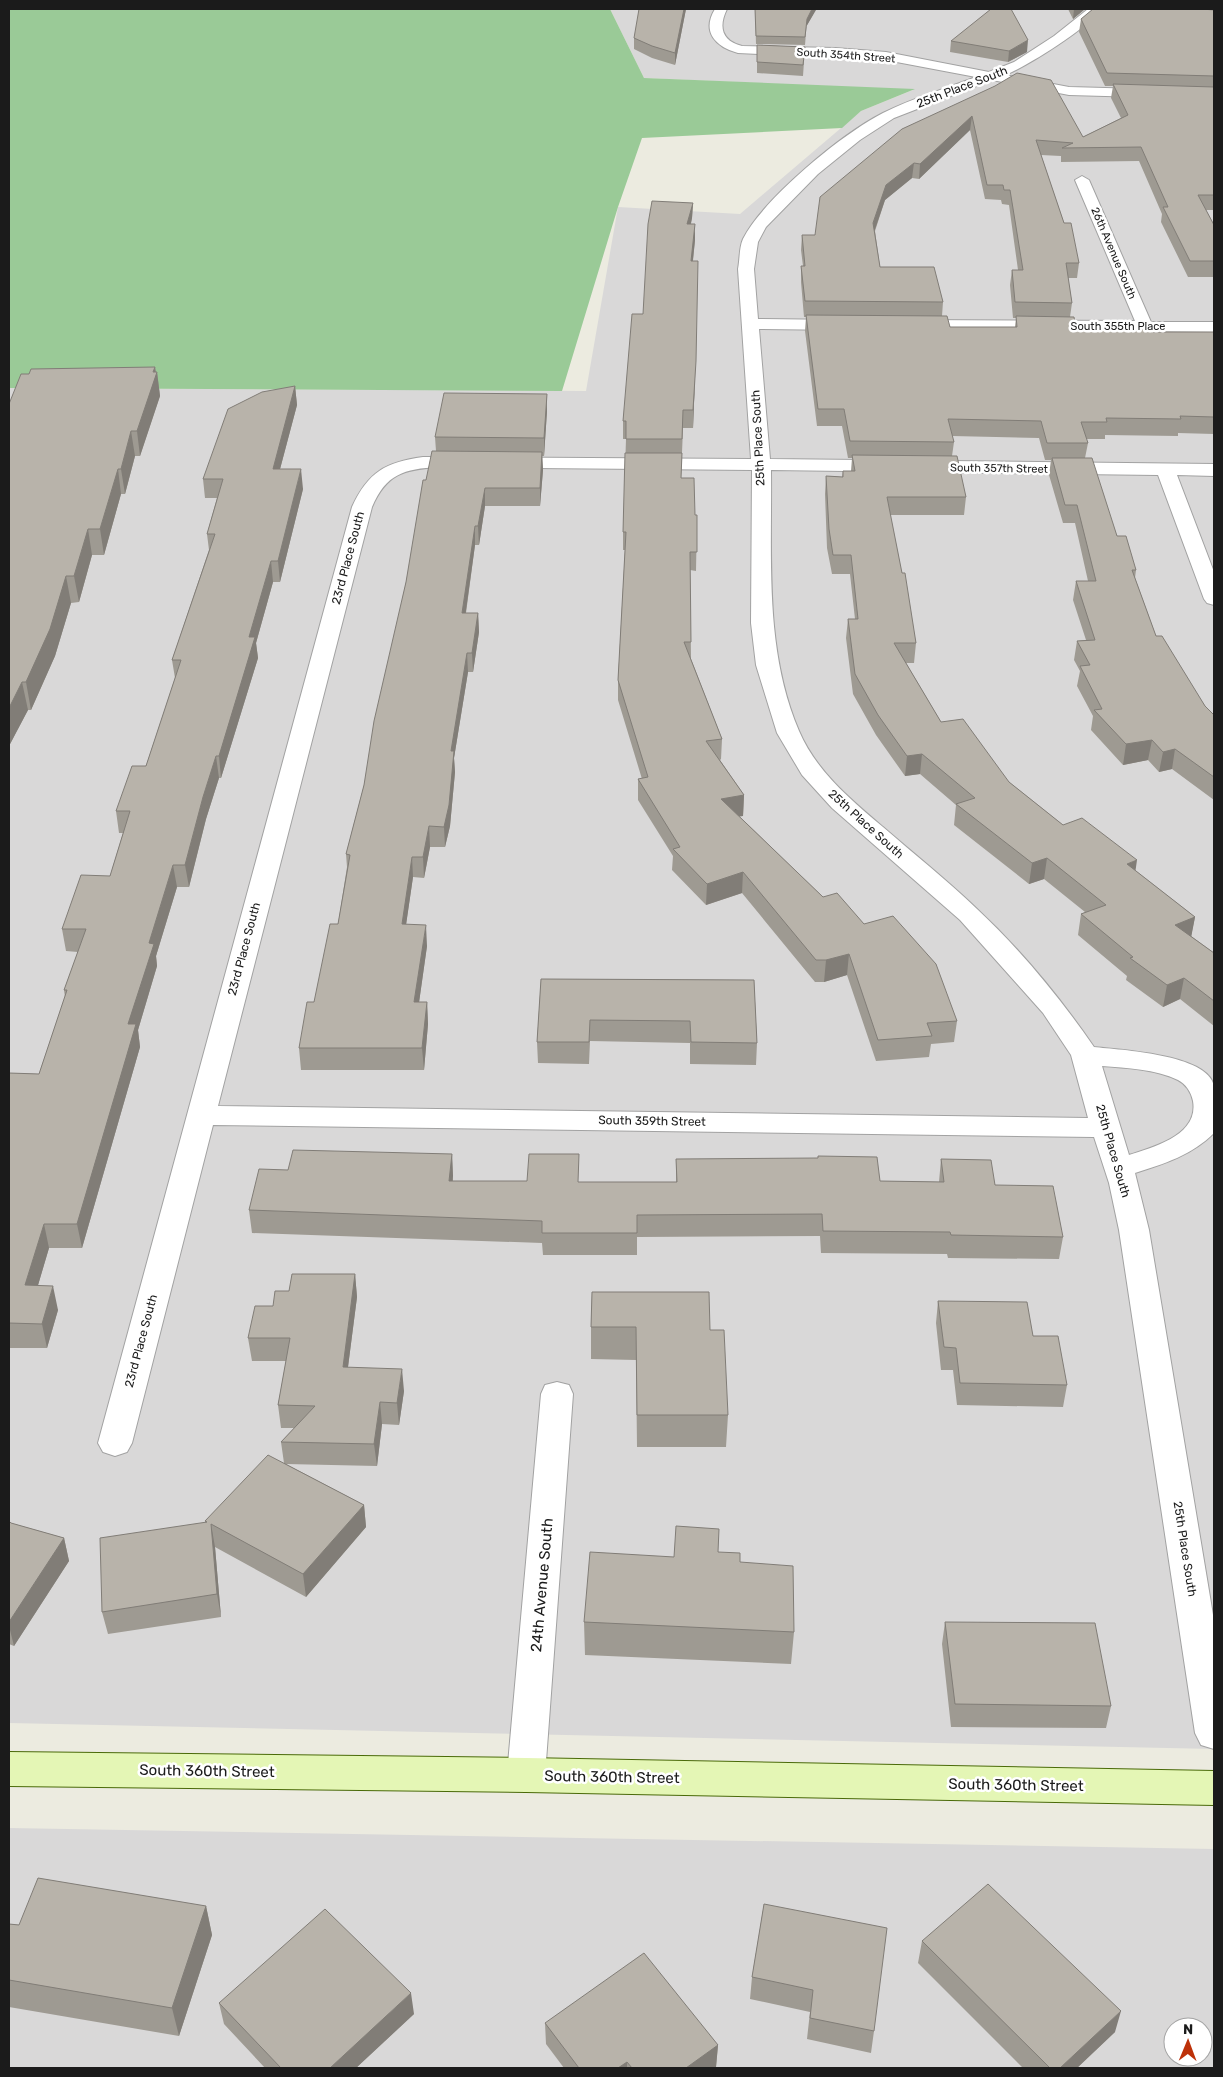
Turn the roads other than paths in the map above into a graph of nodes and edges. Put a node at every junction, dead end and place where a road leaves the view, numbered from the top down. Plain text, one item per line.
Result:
1 (722, 9) edge
2 (1095, 9) edge
3 (993, 77) junction
4 (1214, 95) edge
5 (1082, 180) dead end
6 (751, 324) junction
7 (859, 325) edge
8 (899, 325) edge
9 (1145, 326) junction
10 (1214, 327) edge
11 (761, 465) junction
12 (394, 469) joint
13 (1165, 469) junction
14 (1214, 470) edge
15 (1214, 599) edge
16 (1085, 1056) junction
17 (200, 1115) junction
18 (1105, 1128) junction
19 (1119, 1168) junction
20 (557, 1394) dead end
21 (115, 1443) dead end
22 (1214, 1733) edge
23 (9, 1769) edge
24 (526, 1775) junction
25 (1214, 1788) edge

1 - 3 street, South 354th Street
2 - 3 street, 25th Place South
3 - 4 street, South 354th Street
3 - 6 street, 25th Place South
5 - 9 street, 26th Avenue South
6 - 7 street
6 - 11 street, 25th Place South
8 - 9 street, South 355th Place
9 - 10 street, South 355th Place
11 - 12 street, South 357th Street
11 - 13 street, South 357th Street
11 - 16 street, 25th Place South
12 - 17 street, 23rd Place South
13 - 14 street, South 357th Street
13 - 15 street
16 - 18 street, 25th Place South
16 - 19 street
17 - 18 street, South 359th Street
17 - 21 street, 23rd Place South
18 - 19 street, 25th Place South
19 - 22 street, 25th Place South
20 - 24 street, 24th Avenue South
23 - 24 street, South 360th Street
24 - 25 street, South 360th Street

